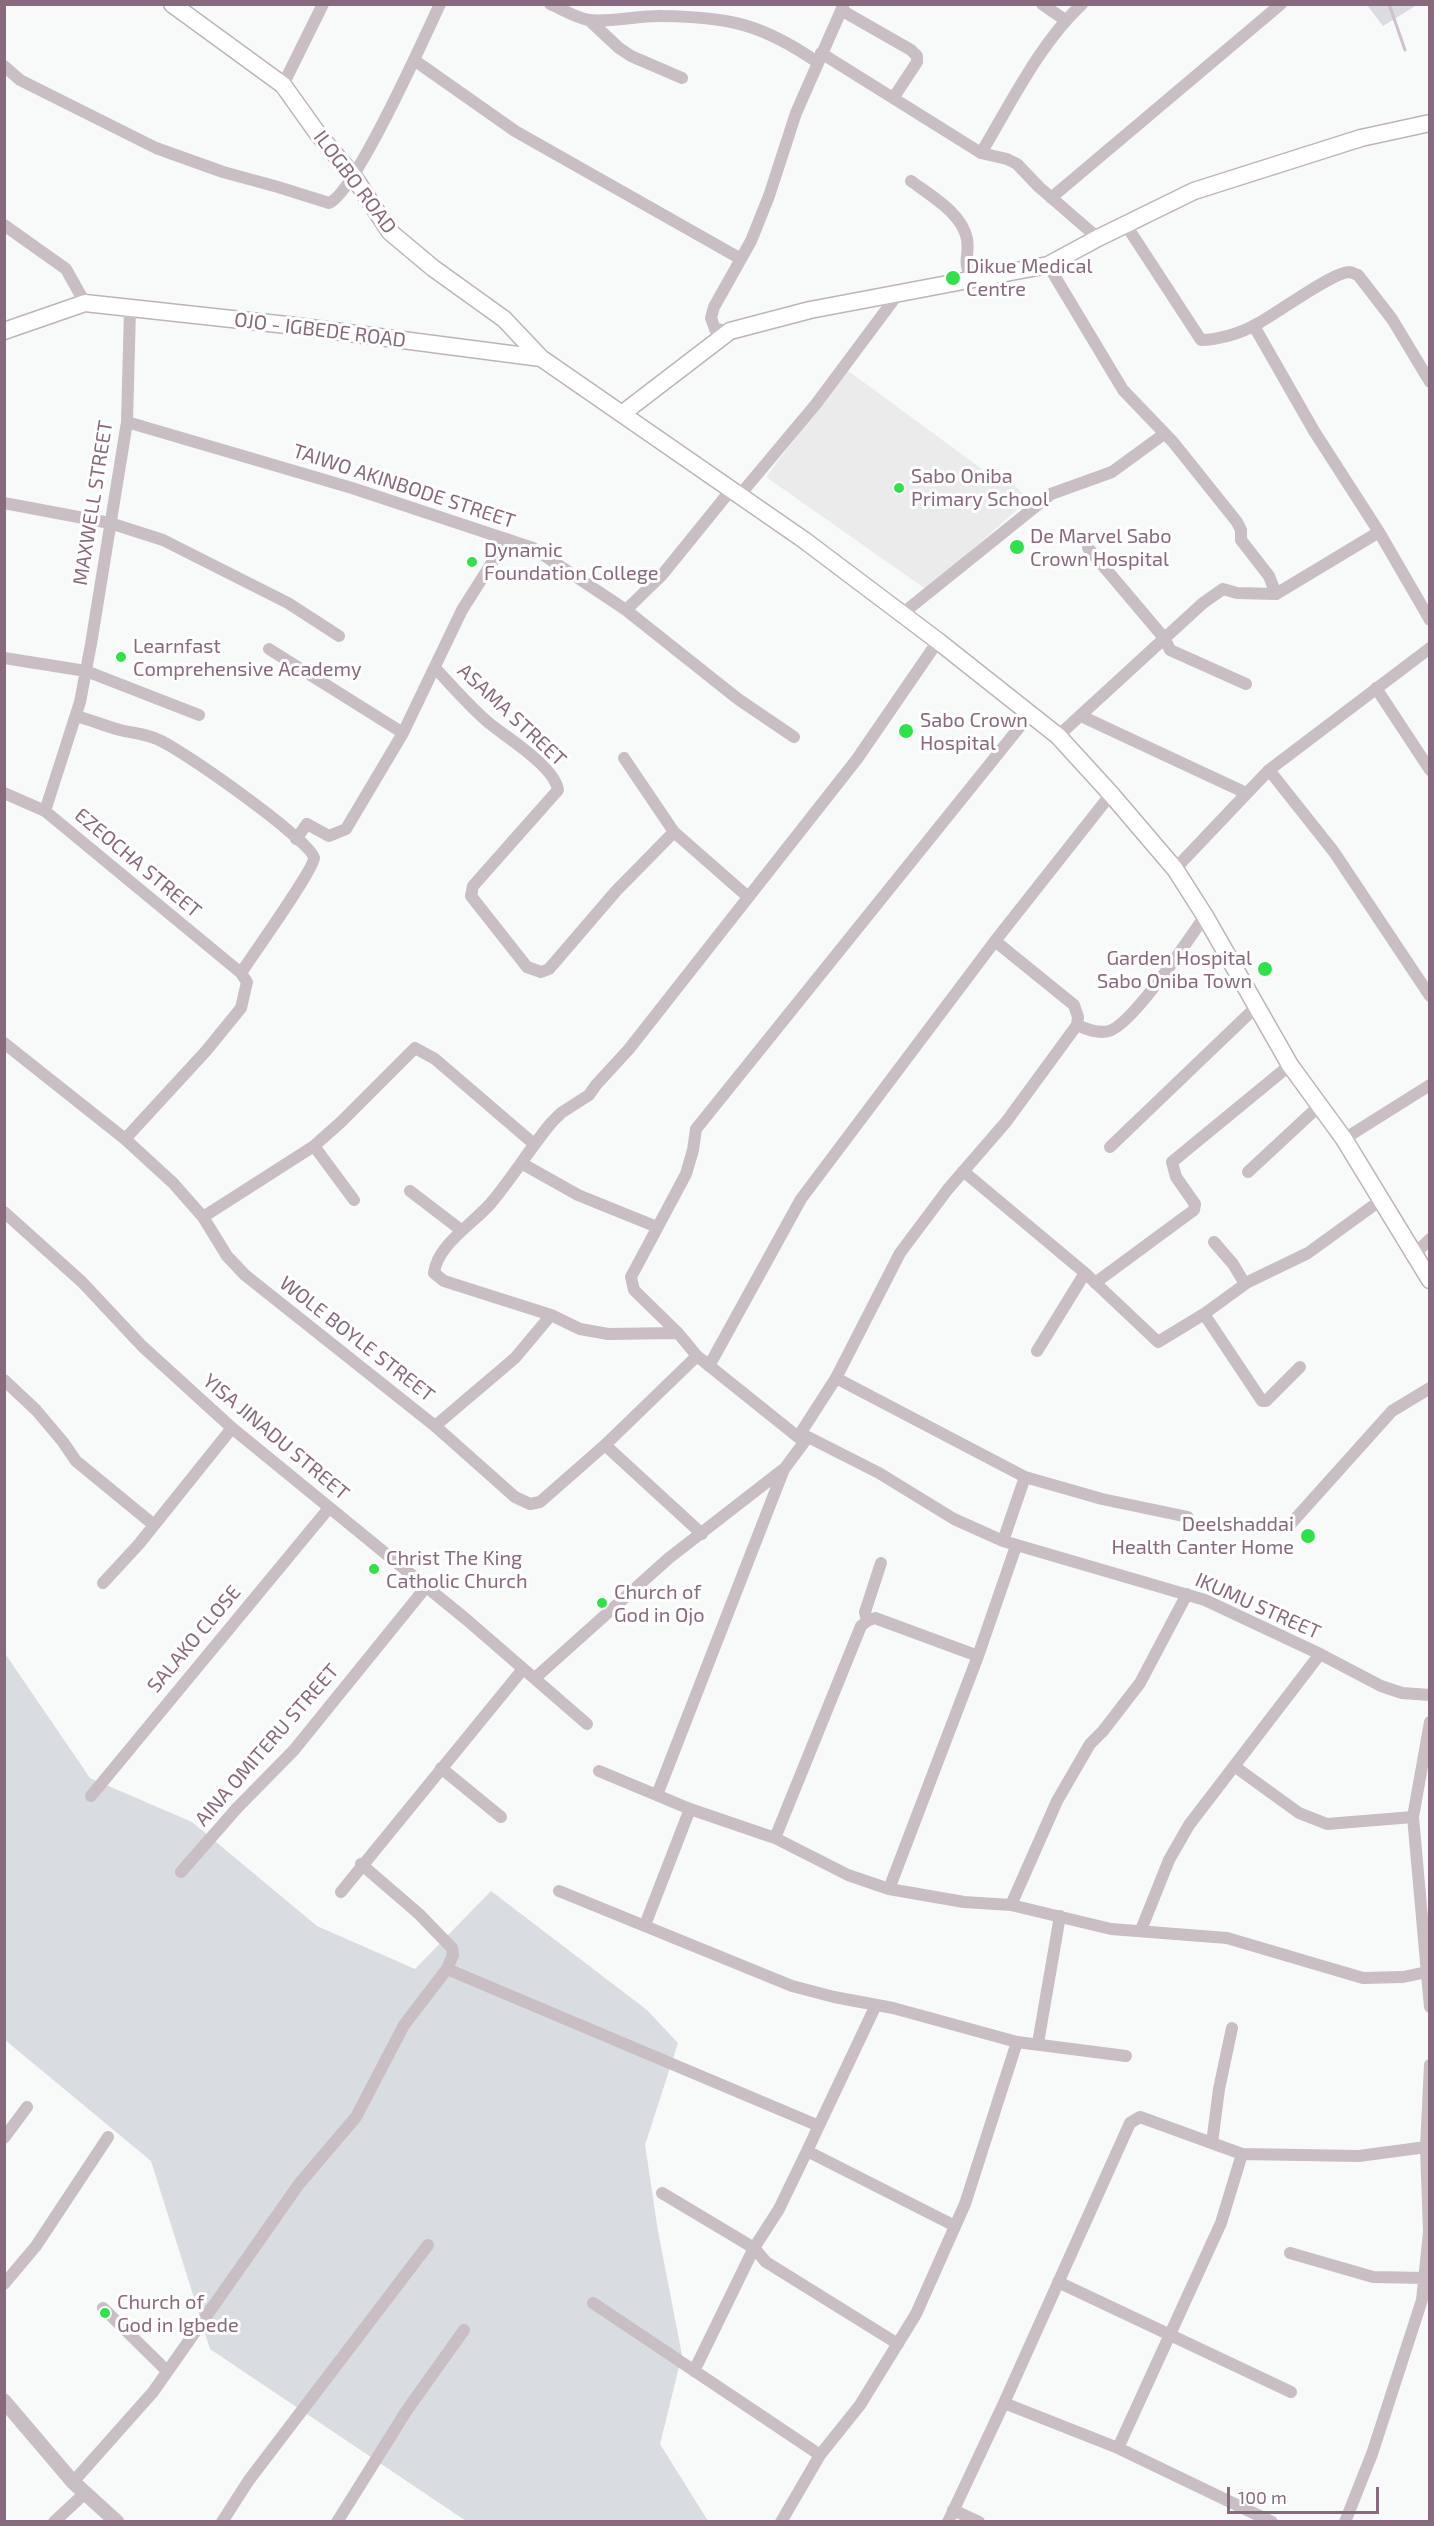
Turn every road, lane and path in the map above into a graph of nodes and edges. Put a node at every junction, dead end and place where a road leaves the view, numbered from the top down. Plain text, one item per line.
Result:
1 (172, 4) edge
2 (323, 4) edge
3 (440, 4) edge
4 (550, 4) edge
5 (1042, 4) edge
6 (1082, 4) edge
7 (1281, 4) edge
8 (842, 7) edge
9 (589, 20) junction
10 (1065, 20) junction
11 (819, 57) junction
12 (414, 60) junction
13 (4, 66) edge
14 (682, 78) dead end
15 (283, 85) junction
16 (894, 97) junction
17 (1430, 123) edge
18 (981, 153) junction
19 (354, 177) junction
20 (912, 181) dead end
21 (1051, 198) junction
22 (4, 225) edge
23 (1126, 225) junction
24 (1098, 238) junction
25 (741, 260) junction
26 (1048, 265) junction
27 (973, 280) junction
28 (898, 294) junction
29 (85, 303) junction
30 (130, 309) junction
31 (1254, 326) junction
32 (4, 330) edge
33 (730, 331) junction
34 (541, 358) junction
35 (1430, 382) edge
36 (623, 413) junction
37 (127, 422) junction
38 (1164, 434) junction
39 (734, 494) junction
40 (4, 502) edge
41 (110, 523) junction
42 (1379, 532) junction
43 (507, 539) junction
44 (1088, 548) dead end
45 (1276, 594) junction
46 (626, 610) junction
47 (902, 614) junction
48 (1430, 620) edge
49 (339, 636) dead end
50 (1165, 639) junction
51 (938, 641) junction
52 (1430, 648) edge
53 (269, 649) dead end
54 (4, 658) edge
55 (436, 669) junction
56 (86, 671) junction
57 (1246, 684) dead end
58 (1376, 688) junction
59 (78, 710) junction
60 (1029, 714) junction
61 (199, 715) dead end
62 (1081, 716) junction
63 (404, 734) junction
64 (1058, 736) junction
65 (794, 737) dead end
66 (624, 758) dead end
67 (1269, 770) junction
68 (1430, 770) edge
69 (4, 793) edge
70 (1246, 793) junction
71 (1111, 794) junction
72 (45, 811) junction
73 (674, 832) junction
74 (295, 837) junction
75 (1175, 869) junction
76 (747, 896) junction
77 (1205, 916) junction
78 (995, 941) junction
79 (241, 973) junction
80 (1430, 996) edge
81 (1255, 1008) junction
82 (1077, 1026) junction
83 (4, 1043) edge
84 (1290, 1065) junction
85 (1430, 1085) edge
86 (1319, 1106) junction
87 (125, 1139) junction
88 (1344, 1139) junction
89 (534, 1144) junction
90 (314, 1146) junction
91 (1110, 1147) dead end
92 (521, 1163) junction
93 (963, 1171) junction
94 (1248, 1172) dead end
95 (410, 1191) dead end
96 (354, 1200) dead end
97 (1381, 1200) junction
98 (4, 1212) edge
99 (203, 1217) junction
100 (657, 1227) junction
101 (461, 1230) junction
102 (1430, 1239) edge
103 (1214, 1242) dead end
104 (1415, 1254) junction
105 (1085, 1273) junction
106 (1430, 1280) edge
107 (1095, 1282) junction
108 (1245, 1284) junction
109 (1204, 1314) junction
110 (552, 1315) junction
111 (678, 1333) junction
112 (1037, 1352) dead end
113 (697, 1356) junction
114 (709, 1366) junction
115 (1300, 1367) dead end
116 (836, 1378) junction
117 (4, 1380) edge
118 (1430, 1388) edge
119 (435, 1426) junction
120 (232, 1428) junction
121 (803, 1437) junction
122 (605, 1445) junction
123 (785, 1468) junction
124 (1025, 1477) junction
125 (329, 1508) junction
126 (1188, 1517) dead end
127 (154, 1525) junction
128 (1287, 1528) dead end
129 (702, 1534) junction
130 (1003, 1541) junction
131 (1016, 1546) junction
132 (881, 1563) dead end
133 (103, 1583) dead end
134 (426, 1587) junction
135 (1187, 1594) junction
136 (867, 1621) junction
137 (1320, 1654) junction
138 (978, 1656) junction
139 (523, 1669) junction
140 (535, 1678) junction
141 (1430, 1695) edge
142 (1430, 1722) edge
143 (586, 1724) dead end
144 (1234, 1766) junction
145 (441, 1768) junction
146 (599, 1771) dead end
147 (657, 1795) junction
148 (91, 1796) dead end
149 (690, 1809) junction
150 (501, 1817) dead end
151 (1413, 1817) junction
152 (775, 1838) junction
153 (362, 1864) junction
154 (181, 1872) dead end
155 (889, 1889) junction
156 (559, 1891) dead end
157 (340, 1892) dead end
158 (1011, 1905) junction
159 (1060, 1916) junction
160 (645, 1925) junction
161 (1141, 1930) junction
162 (1426, 1942) edge
163 (447, 1969) junction
164 (1426, 1972) junction
165 (876, 2005) junction
166 (1430, 2007) edge
167 (1232, 2028) dead end
168 (1017, 2042) junction
169 (1038, 2043) junction
170 (1126, 2056) dead end
171 (1430, 2065) edge
172 (27, 2107) dead end
173 (819, 2126) junction
174 (108, 2137) dead end
175 (4, 2138) edge
176 (1212, 2143) junction
177 (1426, 2147) junction
178 (807, 2151) junction
179 (1242, 2154) junction
180 (662, 2193) dead end
181 (955, 2226) junction
182 (1429, 2232) edge
183 (428, 2245) dead end
184 (754, 2248) junction
185 (1290, 2253) dead end
186 (1426, 2278) junction
187 (1058, 2282) junction
188 (4, 2284) edge
189 (593, 2302) dead end
190 (103, 2308) dead end
191 (464, 2330) dead end
192 (1171, 2336) junction
193 (898, 2344) junction
194 (167, 2371) junction
195 (694, 2371) junction
196 (1291, 2392) dead end
197 (4, 2402) edge
198 (1004, 2403) junction
199 (1118, 2448) junction
200 (820, 2455) junction
201 (79, 2488) junction
202 (953, 2510) junction
203 (54, 2522) edge
204 (117, 2522) edge
205 (222, 2522) edge
206 (337, 2522) edge
207 (781, 2522) edge
208 (948, 2522) edge
209 (979, 2522) edge
210 (1272, 2522) edge
211 (1345, 2522) edge

1 - 15 main road, ILOGBO ROAD
2 - 15 street
3 - 12 street
4 - 9 street
5 - 10 street
6 - 10 street
7 - 21 street
8 - 11 street
8 - 16 street
9 - 11 street
9 - 14 street
10 - 18 street
11 - 16 street
11 - 25 street
12 - 19 street
12 - 25 street
13 - 19 street
15 - 19 main road, ILOGBO ROAD
16 - 18 street
17 - 23 main road
18 - 21 street
19 - 34 main road, ILOGBO ROAD
20 - 27 street
21 - 24 street
22 - 29 street
23 - 24 main road
23 - 31 street
24 - 26 main road
25 - 33 street
26 - 27 main road
26 - 38 street
27 - 28 main road
28 - 33 main road
28 - 39 street
29 - 30 main road, OJO - IGBEDE ROAD
29 - 32 main road, OJO - IGBEDE ROAD
30 - 34 main road, OJO - IGBEDE ROAD
30 - 37 street, MAXWELL STREET
31 - 35 street
31 - 42 street
33 - 36 main road
34 - 36 main road, OJO - IGBEDE ROAD
36 - 39 main road, OJO - IGBEDE ROAD
37 - 41 street, MAXWELL STREET
37 - 43 street, TAIWO AKINBODE STREET
38 - 45 street
38 - 47 street
39 - 46 street
39 - 47 main road, OJO - IGBEDE ROAD
40 - 41 street
41 - 49 street
41 - 56 street, MAXWELL STREET
42 - 45 street
42 - 48 street
43 - 46 street, TAIWO AKINBODE STREET
43 - 55 street
44 - 50 street
45 - 50 street
46 - 65 street, TAIWO AKINBODE STREET
47 - 51 main road, OJO - IGBEDE ROAD
50 - 57 street
50 - 62 street
51 - 60 main road, OJO - IGBEDE ROAD
51 - 76 street
52 - 58 street
53 - 63 street
54 - 56 street
55 - 63 street
55 - 73 street, ASAMA STREET
56 - 59 street, MAXWELL STREET
56 - 61 street
58 - 67 street
58 - 68 street
59 - 72 street, MAXWELL STREET
59 - 74 street
60 - 64 main road, OJO - IGBEDE ROAD
60 - 100 street
62 - 64 street
62 - 70 street
63 - 74 street, bridge
64 - 71 main road, OJO - IGBEDE ROAD
66 - 73 street
67 - 70 street
67 - 80 street
69 - 72 street, EZEOCHA STREET
70 - 75 street
71 - 75 main road, OJO - IGBEDE ROAD
71 - 78 street
72 - 79 street, EZEOCHA STREET
73 - 76 street
74 - 79 street
75 - 77 main road, OJO - IGBEDE ROAD
76 - 89 street
77 - 81 main road, OJO - IGBEDE ROAD
77 - 82 street
78 - 82 street
78 - 114 street
79 - 87 street
81 - 84 main road, OJO - IGBEDE ROAD
81 - 91 street
82 - 93 street
83 - 87 street, WOLE BOYLE STREET
84 - 86 main road, OJO - IGBEDE ROAD
84 - 107 street
85 - 88 street
86 - 88 main road, OJO - IGBEDE ROAD
86 - 94 street
87 - 99 street, WOLE BOYLE STREET
88 - 97 main road, OJO - IGBEDE ROAD
89 - 90 street
89 - 92 street
90 - 96 street
90 - 99 street
92 - 100 street
92 - 101 street
93 - 105 street
93 - 116 street
95 - 101 street
97 - 104 main road, OJO - IGBEDE ROAD
97 - 108 street
98 - 120 street, YISA JINADU STREET
99 - 119 street, WOLE BOYLE STREET
100 - 111 street, IKUMU STREET
101 - 110 street
102 - 104 street
103 - 108 street
104 - 106 main road, OJO - IGBEDE ROAD
105 - 107 street
105 - 112 street
107 - 109 street
108 - 109 street
109 - 115 street
110 - 111 street
110 - 119 street
111 - 113 street, IKUMU STREET
113 - 114 street, IKUMU STREET
113 - 122 street, WOLE BOYLE STREET
114 - 121 street, IKUMU STREET
116 - 121 street
116 - 124 street
117 - 127 street
118 - 128 street
119 - 122 street, WOLE BOYLE STREET
120 - 125 street, YISA JINADU STREET
120 - 127 street
121 - 123 street
121 - 130 street, IKUMU STREET
122 - 129 street
123 - 129 street
123 - 147 street
124 - 126 street
124 - 130 street
125 - 134 street, YISA JINADU STREET
125 - 148 street, SALAKO CLOSE
127 - 133 street
129 - 140 street
130 - 131 street, IKUMU STREET
131 - 135 street, IKUMU STREET
131 - 138 street
132 - 136 street
134 - 139 street, YISA JINADU STREET
134 - 154 street, AINA OMITERU STREET
135 - 137 street, IKUMU STREET
135 - 158 street
136 - 138 street
136 - 152 street
137 - 141 street, IKUMU STREET
137 - 144 street
138 - 155 street
139 - 140 street, YISA JINADU STREET
139 - 145 street
140 - 143 street, YISA JINADU STREET
142 - 151 street
144 - 151 street
144 - 161 street
145 - 150 street
145 - 153 street
146 - 147 street
147 - 149 street
149 - 152 street
149 - 160 street
151 - 162 street
152 - 155 street
153 - 157 street
153 - 163 street
155 - 158 street
156 - 160 street
158 - 159 street
159 - 161 street
159 - 169 street
160 - 165 street
161 - 164 street
162 - 164 street
163 - 173 street
163 - 194 street
164 - 166 street
165 - 168 street
165 - 173 street
167 - 176 street
168 - 169 street
168 - 181 street
169 - 170 street
171 - 177 street
172 - 175 street
173 - 178 street
174 - 188 street
176 - 179 street
176 - 187 street
177 - 179 street
177 - 182 street
178 - 181 street
178 - 184 street
179 - 192 street
180 - 184 street
181 - 193 street
182 - 186 street
183 - 205 street
184 - 193 street
184 - 195 street
185 - 186 street
186 - 211 street
187 - 192 street
187 - 198 street
189 - 195 street
190 - 194 street
191 - 206 street
192 - 196 street
192 - 199 street
193 - 200 street
194 - 201 street
195 - 200 street
197 - 201 street
198 - 199 street
198 - 202 street
199 - 210 street
200 - 207 street
201 - 203 street
201 - 204 street
202 - 208 street
202 - 209 street

